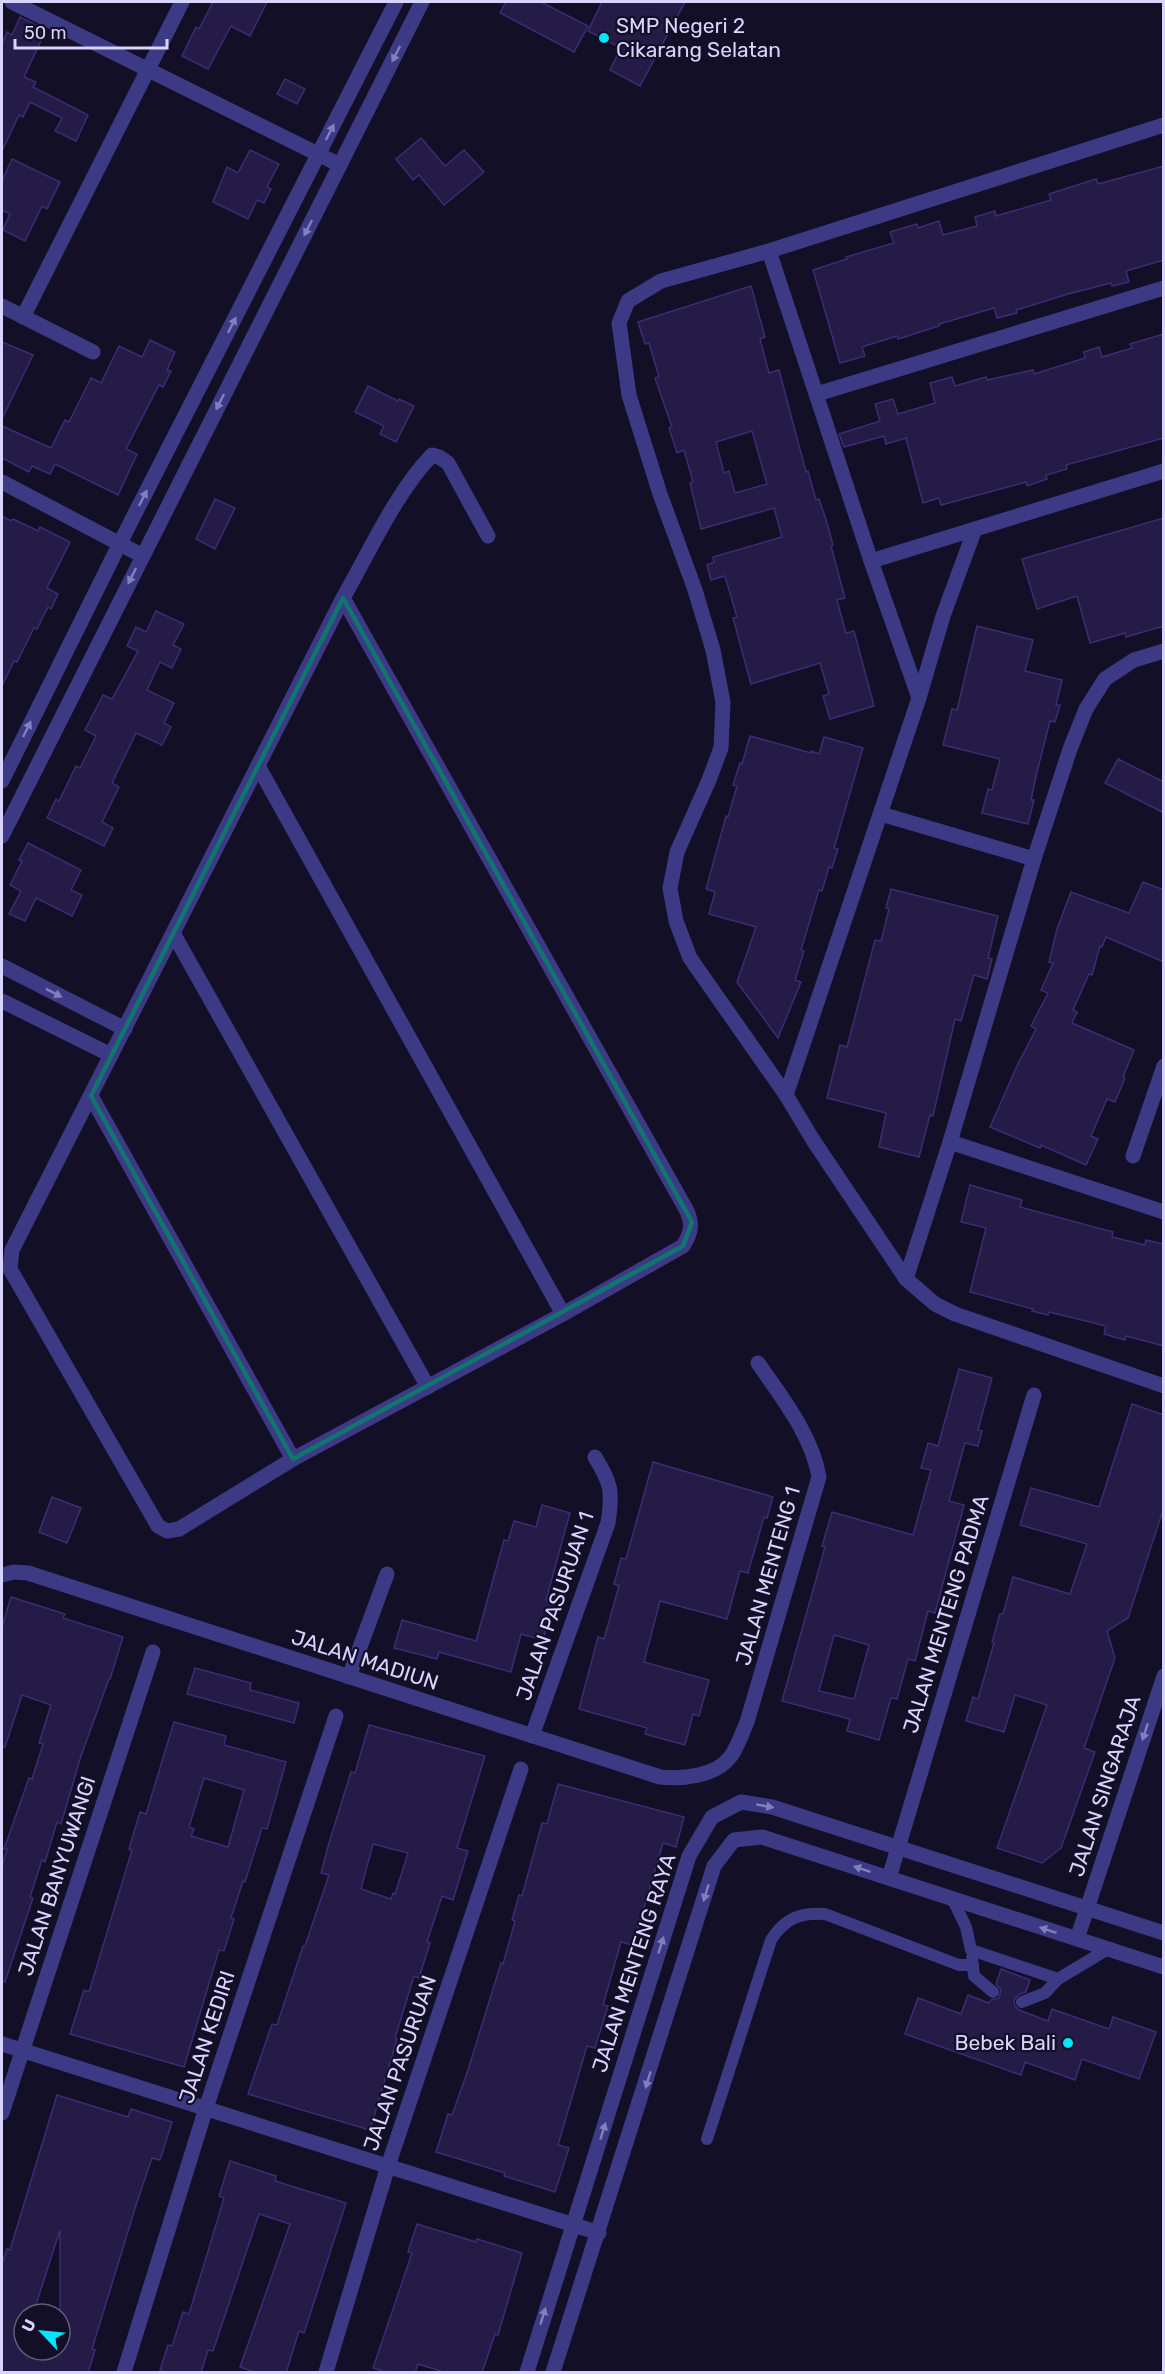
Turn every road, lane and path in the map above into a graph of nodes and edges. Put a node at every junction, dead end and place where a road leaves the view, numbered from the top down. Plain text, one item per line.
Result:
1 (12, 2) edge
2 (182, 2) edge
3 (396, 2) edge
4 (422, 2) edge
5 (148, 69) junction
6 (1164, 125) edge
7 (319, 154) junction
8 (340, 165) junction
9 (769, 251) junction
10 (1164, 288) edge
11 (2, 306) edge
12 (23, 317) junction
13 (93, 352) dead end
14 (817, 394) junction
15 (1164, 471) edge
16 (2, 482) edge
17 (975, 529) junction
18 (488, 536) dead end
19 (120, 543) junction
20 (142, 556) junction
21 (871, 561) junction
22 (343, 598) junction
23 (1164, 651) edge
24 (919, 698) junction
25 (258, 766) junction
26 (2, 781) edge
27 (8, 806) edge
28 (880, 814) junction
29 (2, 836) edge
30 (1034, 859) junction
31 (173, 933) junction
32 (2, 966) edge
33 (2, 1001) edge
34 (124, 1029) junction
35 (111, 1055) junction
36 (1164, 1066) edge
37 (786, 1095) junction
38 (91, 1096) junction
39 (950, 1142) junction
40 (1133, 1156) dead end
41 (1164, 1212) edge
42 (906, 1279) junction
43 (563, 1314) junction
44 (758, 1363) dead end
45 (1164, 1386) edge
46 (428, 1387) junction
47 (1034, 1395) dead end
48 (595, 1457) dead end
49 (293, 1460) junction
50 (2, 1575) edge
51 (387, 1575) dead end
52 (153, 1652) dead end
53 (1164, 1676) edge
54 (349, 1677) junction
55 (336, 1716) dead end
56 (532, 1736) junction
57 (716, 1768) joint
58 (521, 1770) dead end
59 (898, 1846) junction
60 (889, 1878) junction
61 (952, 1898) junction
62 (1087, 1908) junction
63 (1164, 1933) edge
64 (1077, 1939) junction
65 (1108, 1949) junction
66 (971, 1950) junction
67 (973, 1965) junction
68 (1164, 1967) edge
69 (1058, 1979) junction
70 (993, 1992) dead end
71 (1022, 2002) dead end
72 (2, 2043) edge
73 (22, 2050) junction
74 (206, 2108) junction
75 (2, 2114) edge
76 (707, 2139) dead end
77 (388, 2166) junction
78 (572, 2224) junction
79 (599, 2233) junction
80 (124, 2373) edge
81 (326, 2373) edge
82 (527, 2373) edge
83 (553, 2373) edge

1 - 5 street
2 - 5 street
7 -> 3 street
4 -> 8 street
5 - 7 street
5 - 12 street
6 - 9 street
7 - 8 street
19 -> 7 street
8 -> 20 street
9 - 14 street
9 - 37 street
10 - 14 street
11 - 12 street
12 - 13 street
14 - 21 street
15 - 17 street
16 - 19 street
17 - 21 street
17 - 24 street
18 - 22 street
19 - 20 street
26 -> 19 street
20 -> 27 street
21 - 24 street
22 - 25 street
22 - 43 street
23 - 30 street
24 - 28 street
25 - 31 street
25 - 43 street
27 - 29 street
28 - 30 street
28 - 37 street
30 - 39 street
31 - 34 street
31 - 46 street
32 -> 34 street
33 - 35 street
34 - 35 street
35 - 38 street
36 - 40 street
37 - 42 street
38 - 49 street
38 - 49 street
39 - 41 street
39 - 42 street
42 - 45 street
43 - 46 street
44 - 57 street, JALAN MENTENG 1
46 - 49 street
47 - 59 street, JALAN MENTENG PADMA
48 - 56 street, JALAN PASURUAN 1
50 - 54 street, JALAN MADIUN
51 - 54 street
52 - 73 street, JALAN BANYUWANGI
53 -> 62 street, JALAN SINGARAJA
54 - 56 street, JALAN MADIUN
55 - 74 street, JALAN KEDIRI
56 - 57 street, JALAN MADIUN
58 - 77 street, JALAN PASURUAN
59 - 60 street, JALAN MENTENG PADMA
59 - 62 street, JALAN MENTENG RAYA
78 -> 59 street, JALAN MENTENG RAYA
60 - 61 street
60 -> 79 street
64 -> 61 street
61 - 66 lane
62 - 63 street, JALAN MENTENG RAYA
62 - 64 street, JALAN SINGARAJA
64 - 65 street
65 - 68 street
65 - 69 lane
66 - 67 lane
66 - 69 lane
67 - 70 lane
67 - 76 lane
69 - 71 lane
72 - 73 street
73 - 74 street
73 - 75 street, JALAN BANYUWANGI
74 - 77 street
74 - 80 street, JALAN KEDIRI
77 - 78 street
77 - 81 street, JALAN PASURUAN
78 - 79 street
82 -> 78 street, JALAN MENTENG RAYA
79 - 83 street

